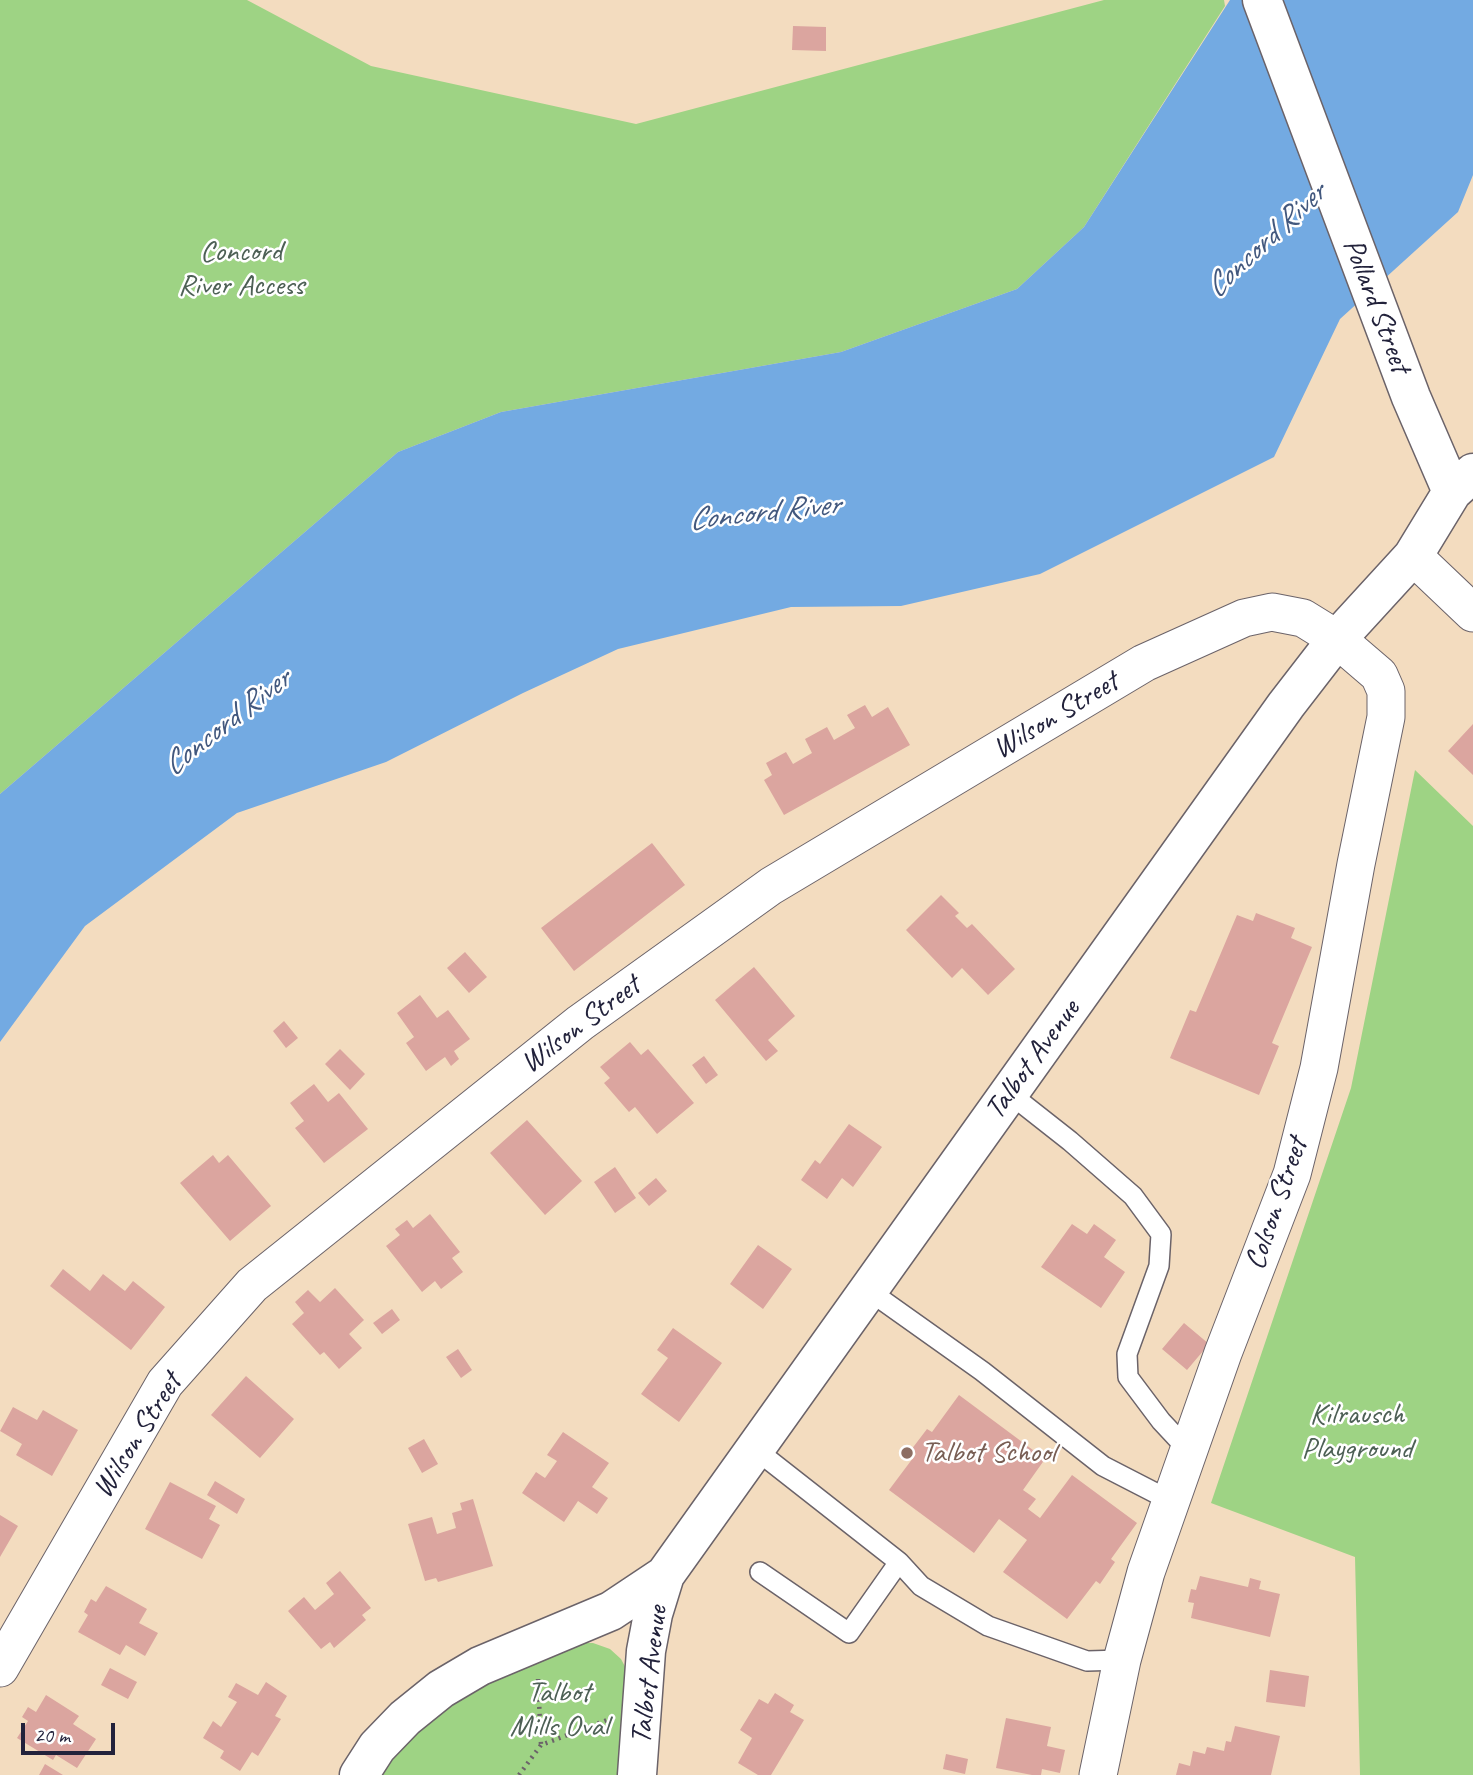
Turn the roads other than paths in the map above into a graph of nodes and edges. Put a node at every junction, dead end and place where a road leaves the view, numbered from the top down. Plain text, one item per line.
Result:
1 (1262, 0) edge
2 (1463, 483) edge
3 (1413, 555) junction
4 (1473, 613) edge
5 (1337, 639) junction
6 (1009, 1093) junction
7 (869, 1290) junction
8 (755, 1449) junction
9 (1189, 1451) junction
10 (1171, 1501) junction
11 (899, 1562) junction
12 (760, 1572) dead end
13 (665, 1575) junction
14 (1122, 1660) junction
15 (0, 1668) edge
16 (359, 1775) edge
17 (637, 1775) edge
18 (1098, 1775) edge

1 - 2 street, Pollard Street
2 - 3 street
3 - 4 street
3 - 5 street, Talbot Avenue
5 - 6 street, Talbot Avenue
5 - 9 street, Colson Street
5 - 15 street, Wilson Street
6 - 7 street, Talbot Avenue
6 - 9 lane
7 - 8 street, Talbot Avenue
7 - 10 lane
8 - 11 lane
8 - 13 street, Talbot Avenue
9 - 10 street, Colson Street
10 - 14 street, Colson Street
11 - 12 lane
11 - 14 lane
13 - 16 street, Talbot Avenue
13 - 17 street, Talbot Avenue
14 - 18 street, Colson Street

